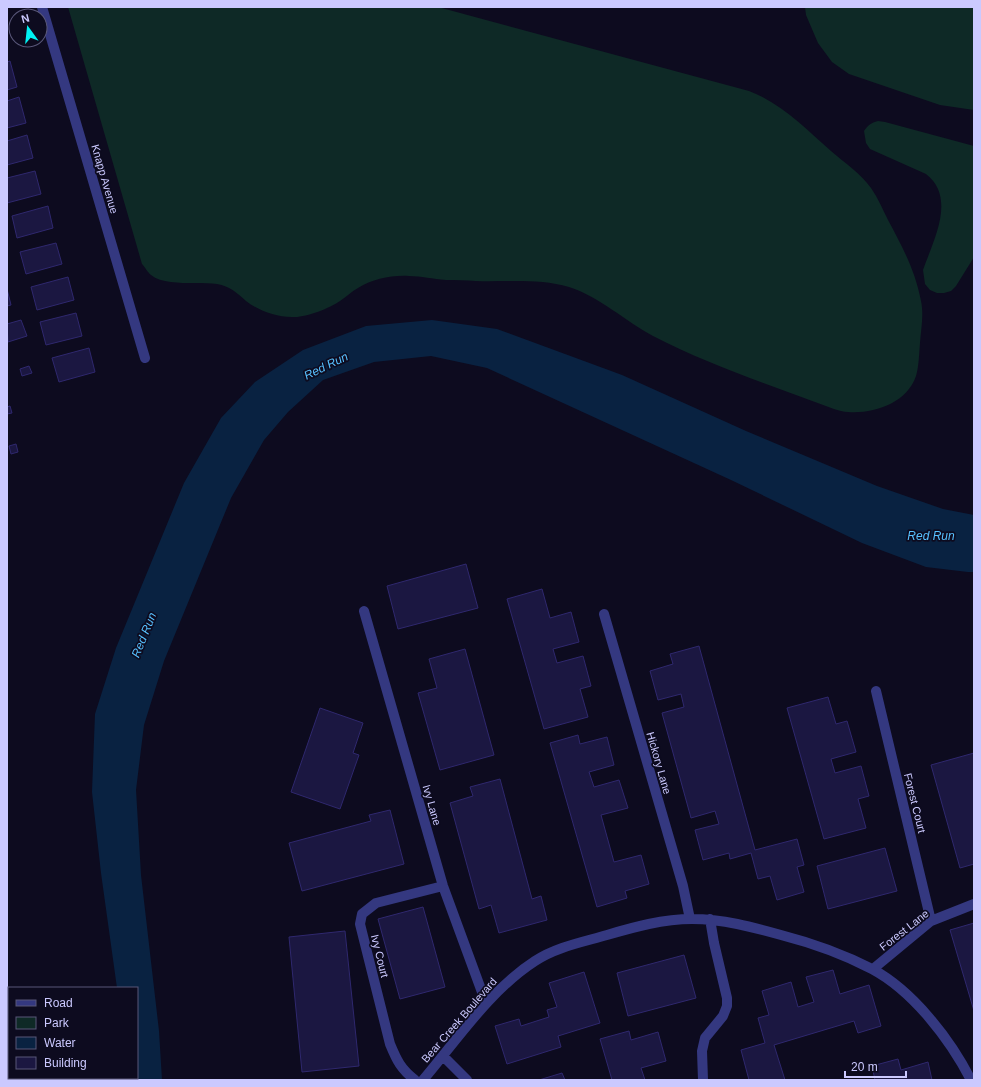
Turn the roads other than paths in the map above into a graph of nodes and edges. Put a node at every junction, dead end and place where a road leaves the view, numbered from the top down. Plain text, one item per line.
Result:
1 (42, 7) edge
2 (145, 358) dead end
3 (364, 611) dead end
4 (604, 614) dead end
5 (876, 691) dead end
6 (443, 886) junction
7 (974, 904) edge
8 (690, 919) junction
9 (710, 919) junction
10 (931, 921) junction
11 (873, 969) junction
12 (486, 1003) junction
13 (443, 1056) junction
14 (415, 1080) edge
15 (422, 1080) edge
16 (467, 1080) edge
17 (703, 1080) edge
18 (971, 1080) edge

1 - 2 street, Knapp Avenue
3 - 6 street, Ivy Lane
4 - 8 street, Hickory Lane
5 - 10 street, Forest Court
6 - 12 street, Ivy Lane
6 - 14 street, Ivy Court
7 - 10 street, Forest Lane
8 - 9 street, Bear Creek Boulevard
8 - 12 street, Bear Creek Boulevard
9 - 11 street, Bear Creek Boulevard
9 - 17 street
10 - 11 street, Forest Lane
11 - 18 street, Bear Creek Boulevard
12 - 13 street, Bear Creek Boulevard
13 - 15 street, Bear Creek Boulevard
13 - 16 street

